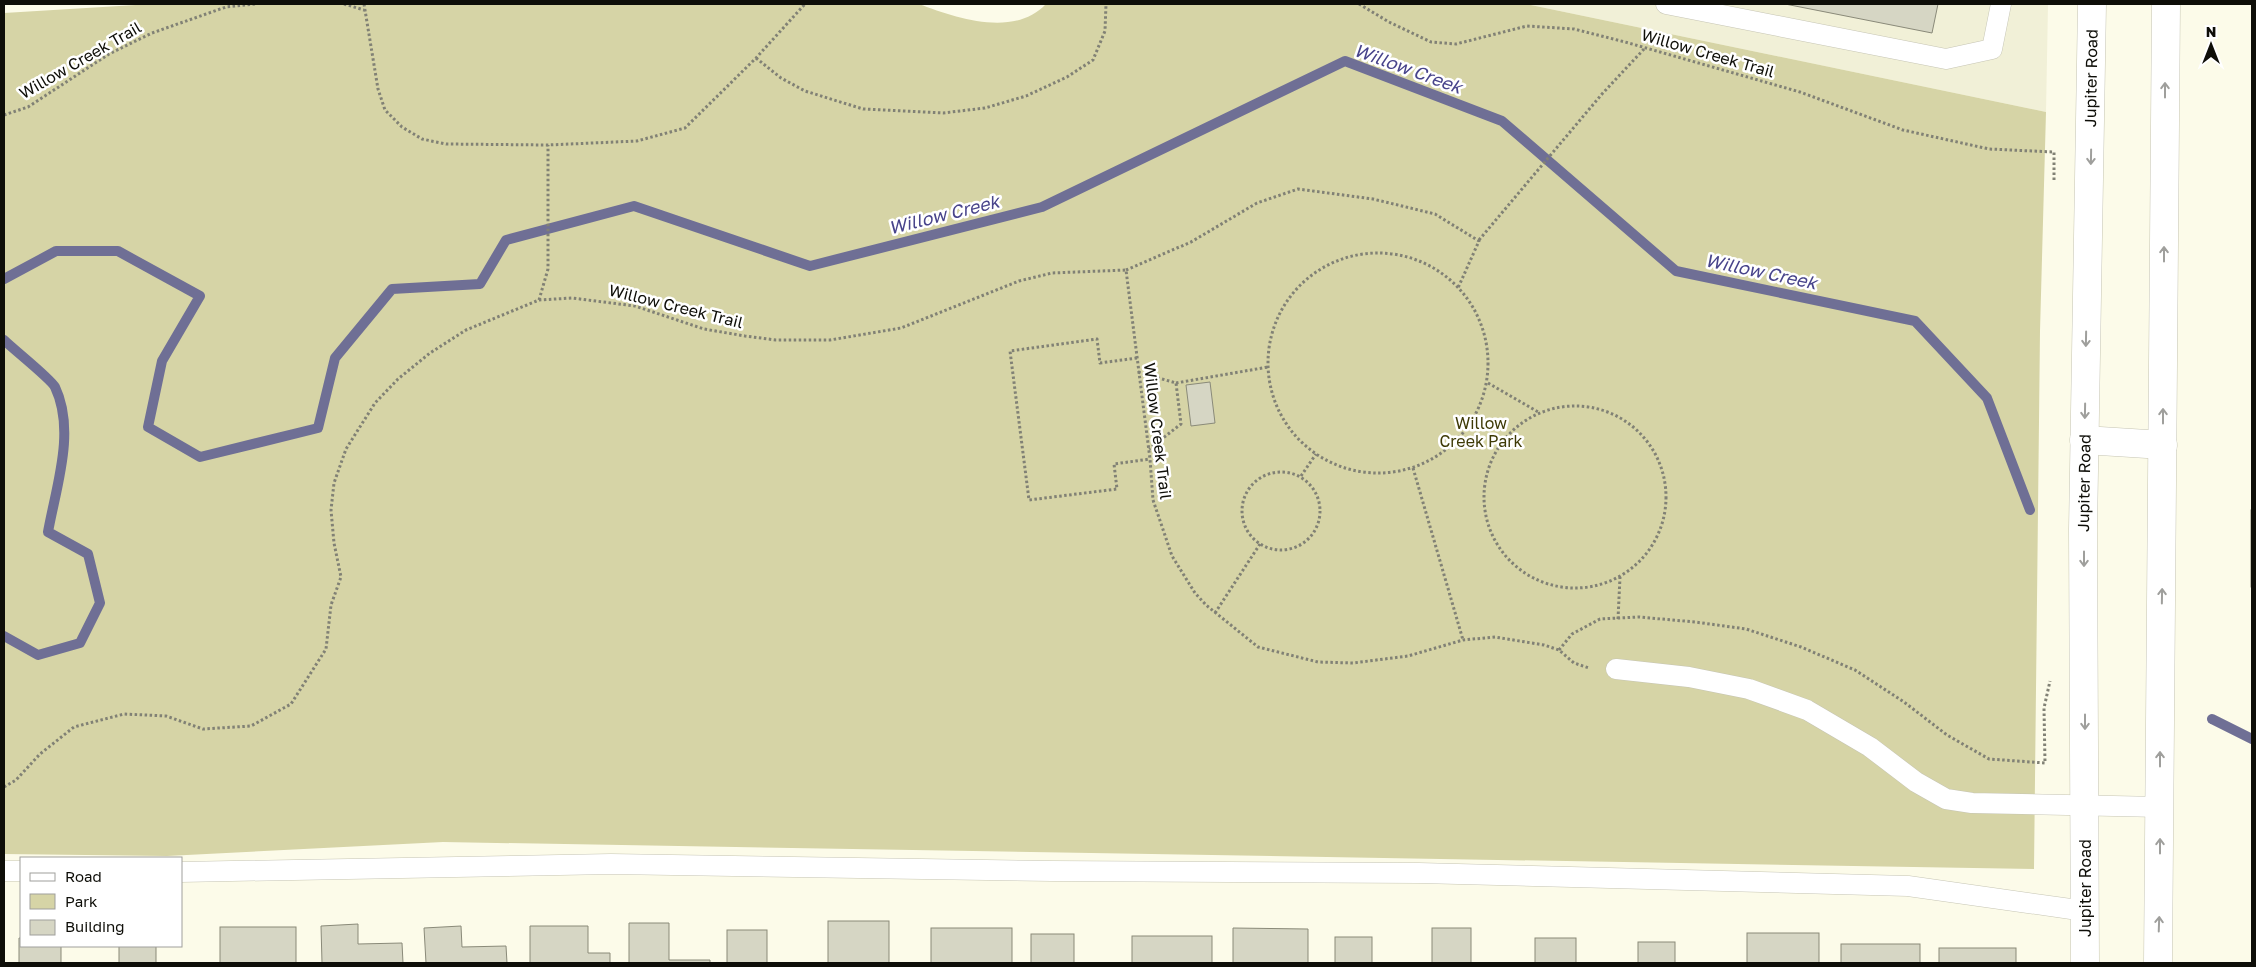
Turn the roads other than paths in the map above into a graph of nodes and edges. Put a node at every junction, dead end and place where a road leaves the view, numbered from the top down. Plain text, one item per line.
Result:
1 (1666, 4) edge
2 (2001, 4) edge
3 (2092, 4) edge
4 (2166, 4) edge
5 (2084, 440) junction
6 (2163, 444) junction
7 (1616, 669) road end
8 (2085, 806) junction
9 (2160, 807) junction
10 (4, 871) edge
11 (20, 871) edge
12 (182, 872) edge
13 (2085, 911) junction
14 (2085, 963) edge
15 (2158, 963) edge

1 - 2 lane
3 -> 5 main road, Jupiter Road
6 -> 4 main road
5 - 6 main road
5 -> 8 main road, Jupiter Road
9 -> 6 main road
7 - 8 lane
8 - 9 lane
8 - 13 main road, Jupiter Road
15 -> 9 main road
10 - 11 lane
12 - 13 lane
13 - 14 main road, Jupiter Road

